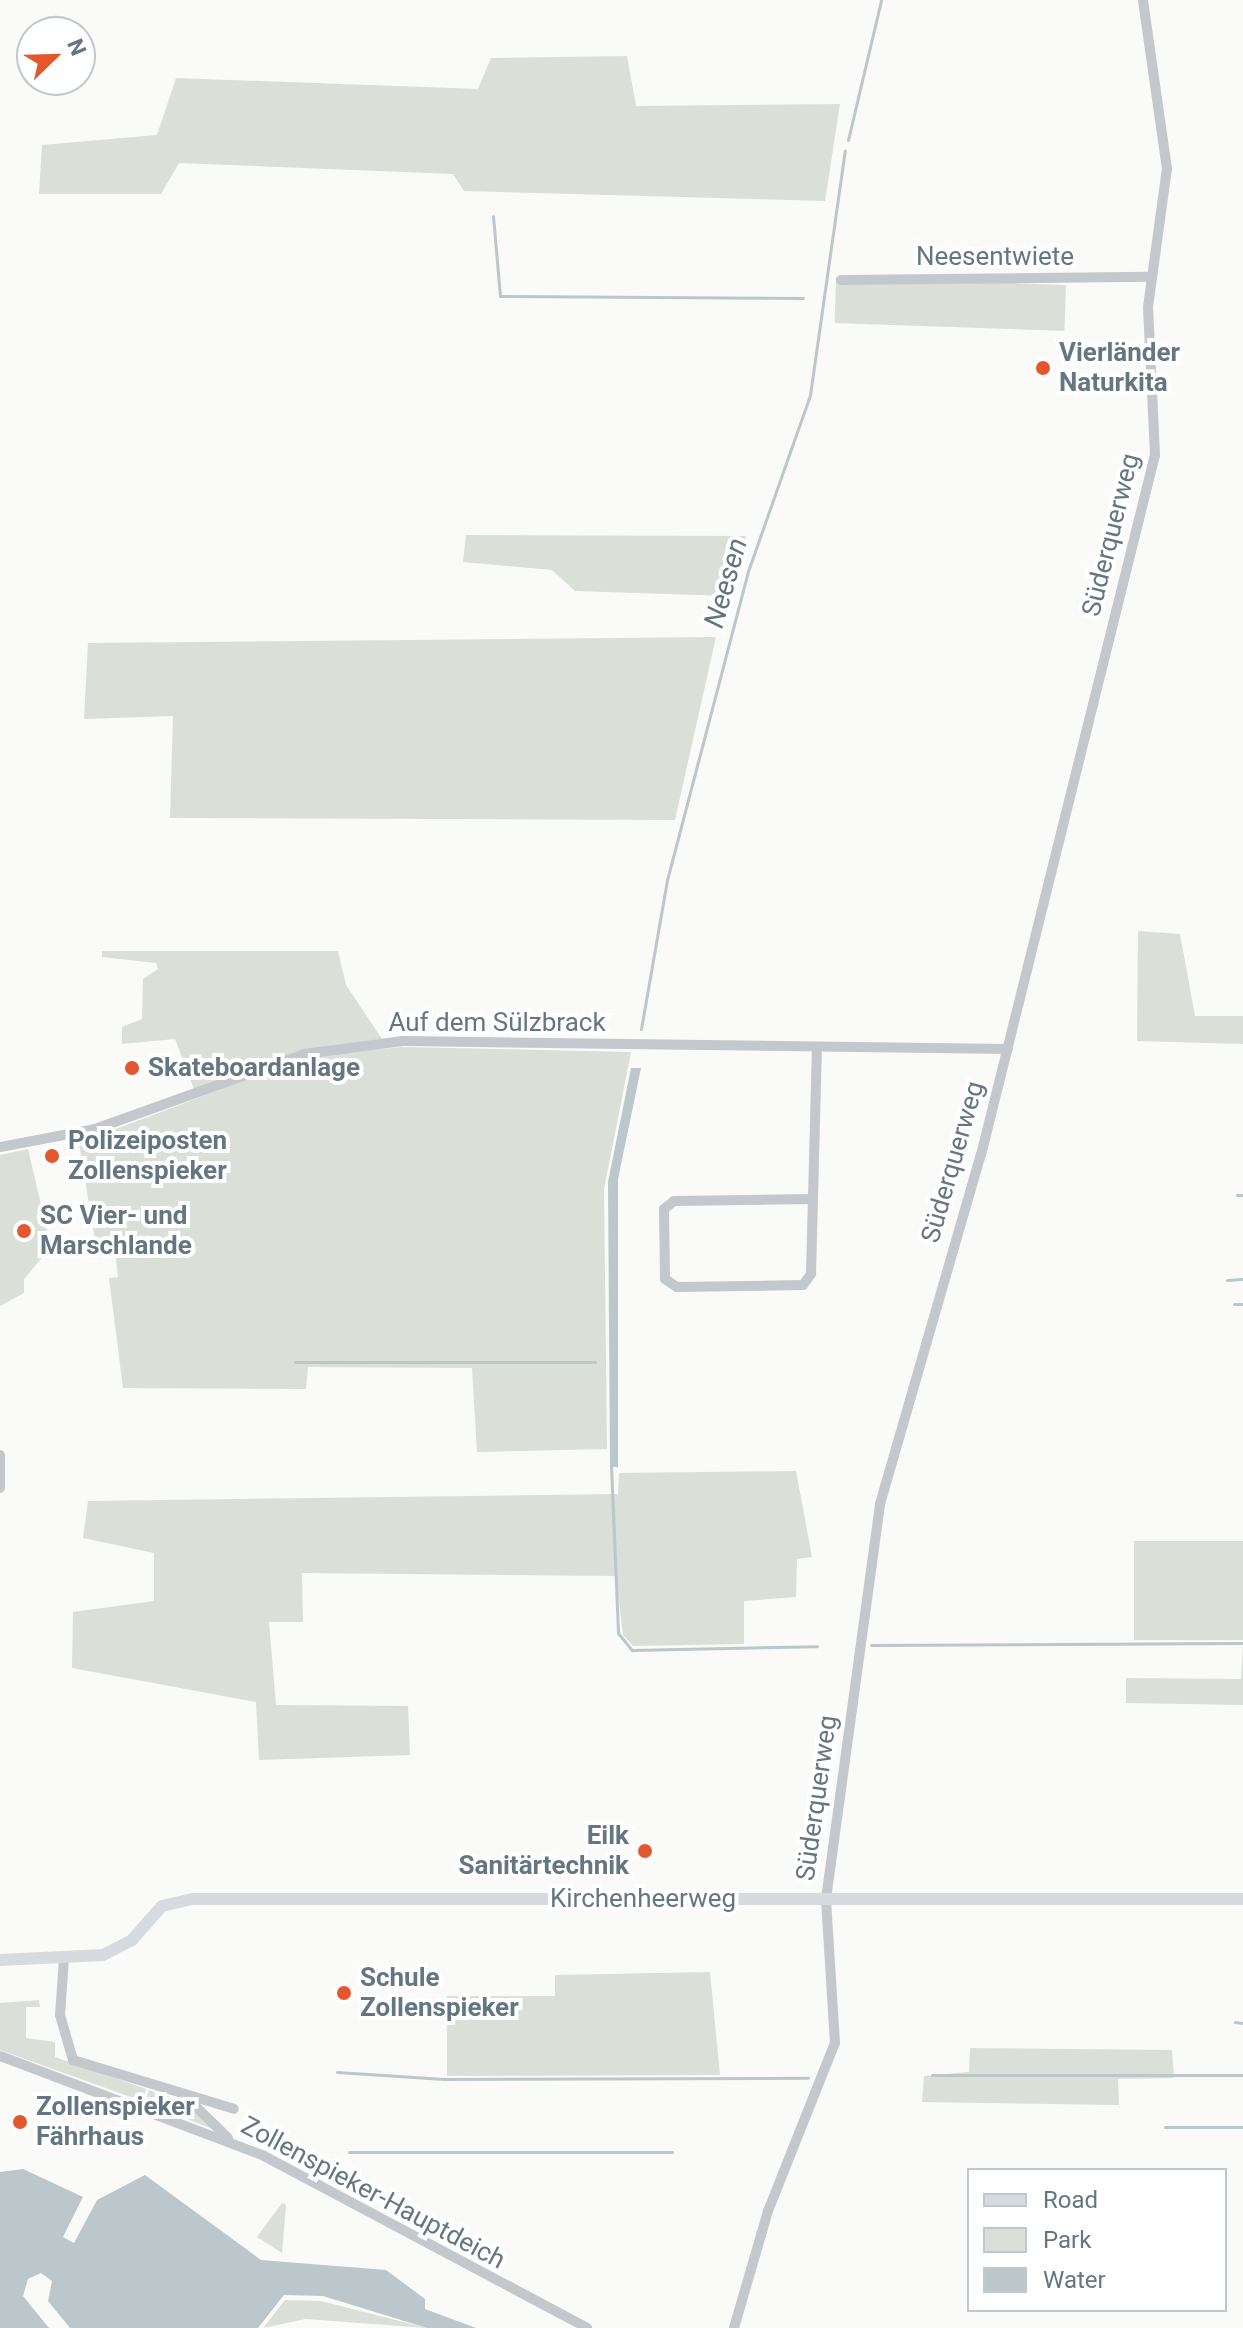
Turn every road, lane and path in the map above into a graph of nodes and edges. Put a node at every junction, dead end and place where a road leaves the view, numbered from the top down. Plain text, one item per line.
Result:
1 (1143, 0) edge
2 (1150, 277) junction
3 (841, 280) dead end
4 (817, 1047) junction
5 (1008, 1049) junction
6 (0, 1147) edge
7 (812, 1199) junction
8 (0, 1455) edge
9 (0, 1488) edge
10 (826, 1899) junction
11 (1243, 1899) edge
12 (64, 1958) junction
13 (0, 1960) edge
14 (0, 2056) edge
15 (187, 2098) junction
16 (234, 2109) dead end
17 (231, 2141) junction
18 (587, 2328) edge
19 (734, 2328) edge

1 - 2 street, Süderquerweg
2 - 3 street, Neesentwiete
2 - 5 street, Süderquerweg
4 - 5 street, Auf dem Sülzbrack
4 - 6 street, Auf dem Sülzbrack
4 - 7 street
5 - 10 street, Süderquerweg
7 - 7 street
8 - 9 street
10 - 11 main road, Kirchenheerweg
10 - 12 main road, Kirchenheerweg
10 - 19 street, Süderquerweg
12 - 13 main road, Kirchenheerweg
12 - 15 street
14 - 17 street, Zollenspieker-Hauptdeich
15 - 16 street
15 - 17 street
17 - 18 street, Zollenspieker-Hauptdeich

